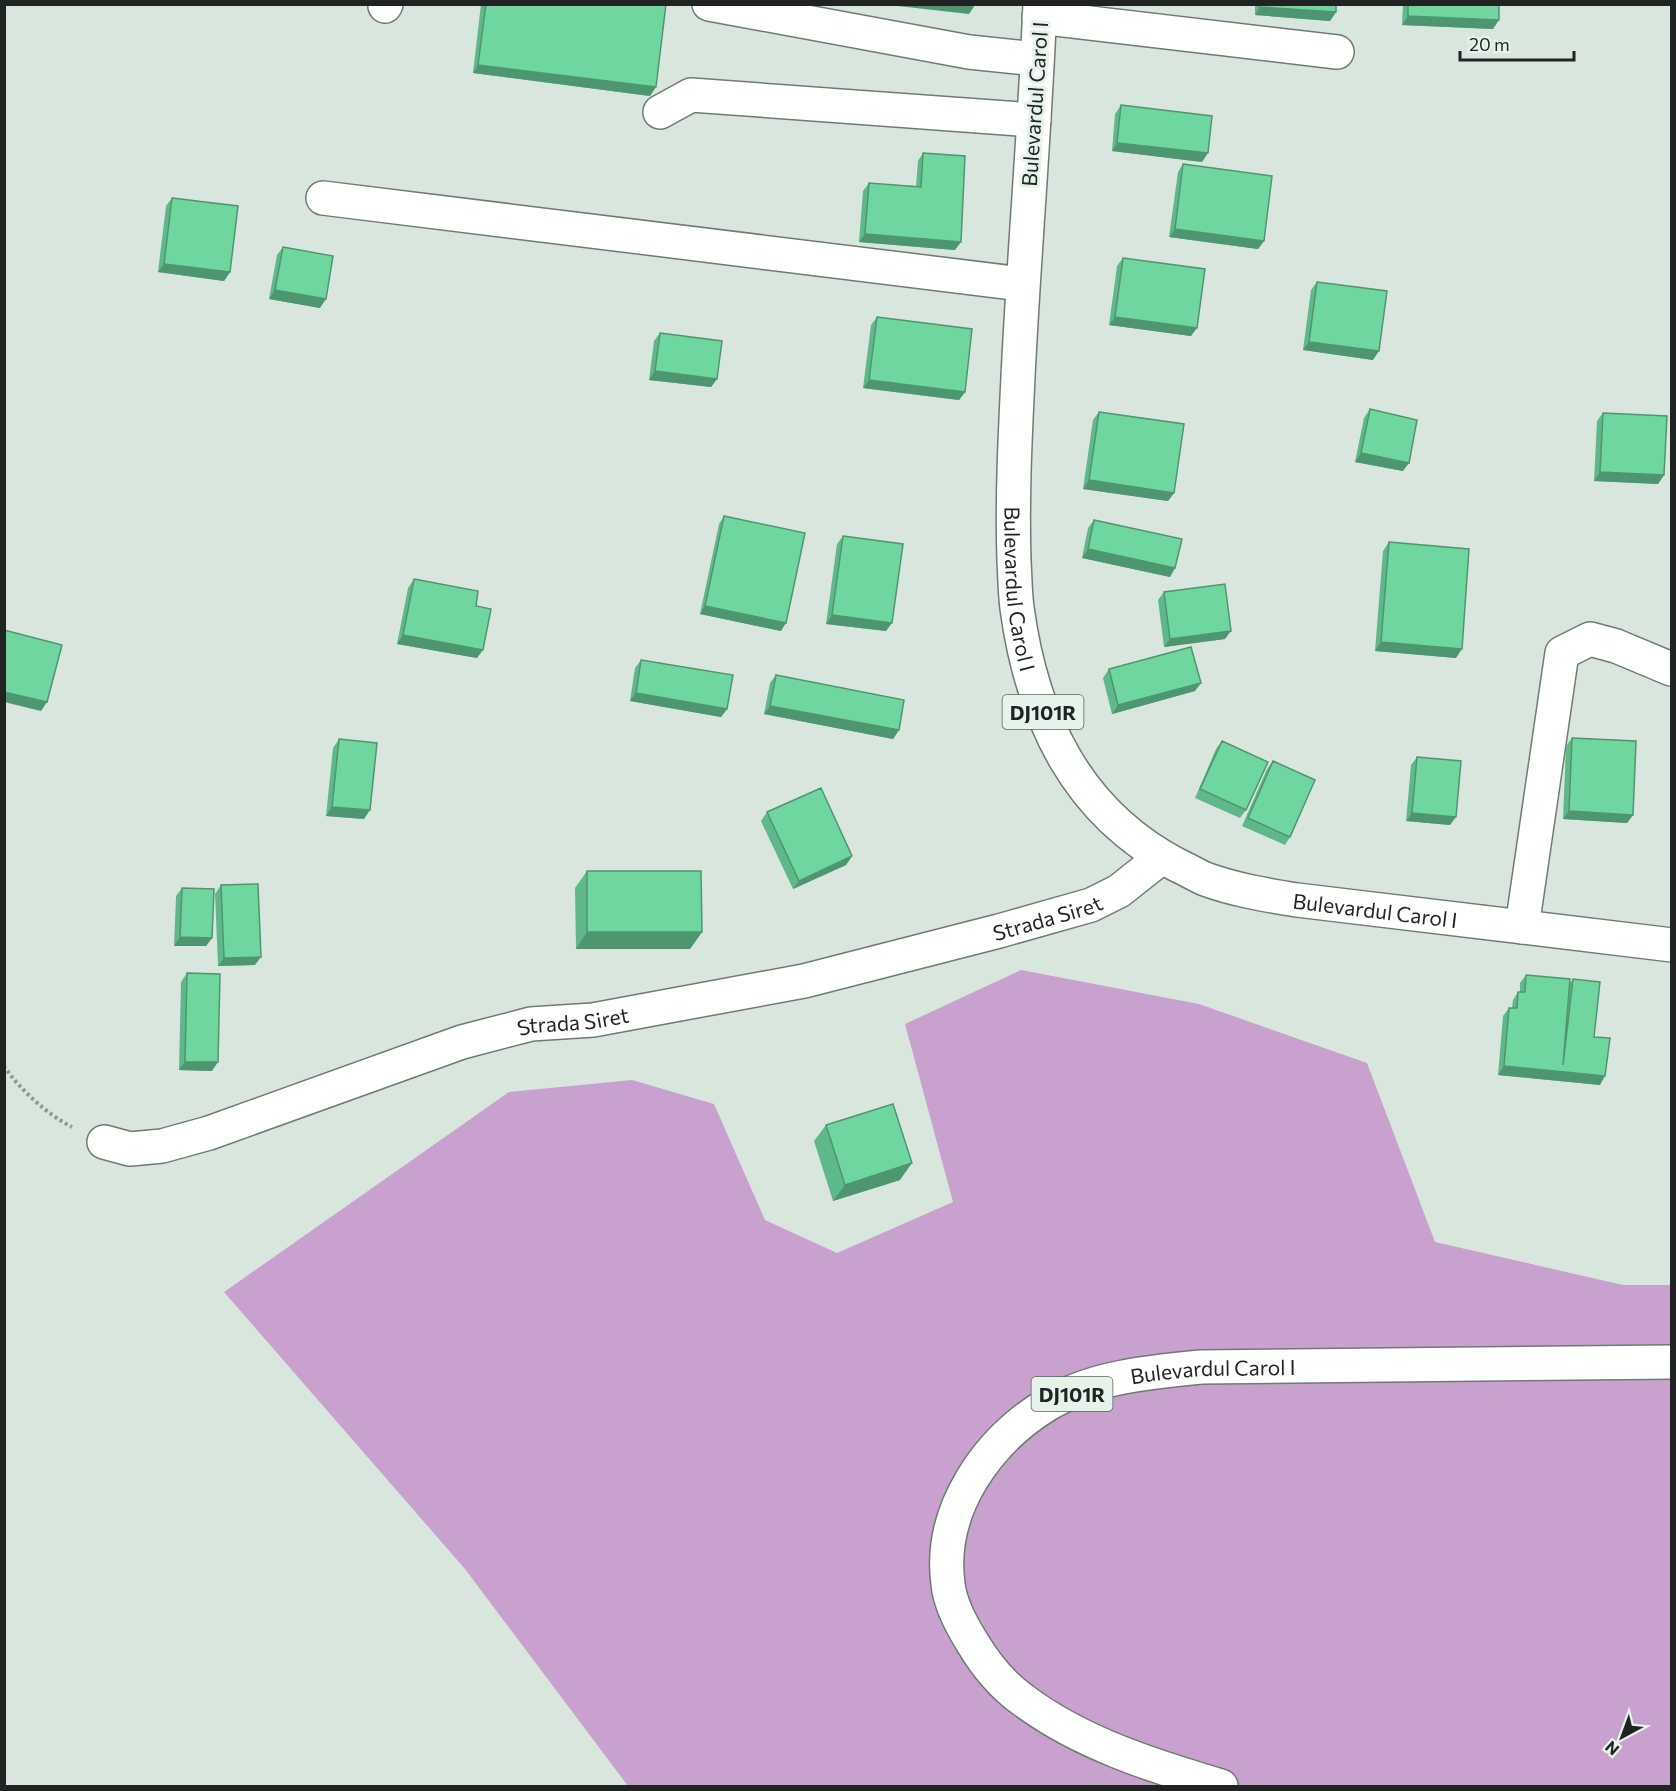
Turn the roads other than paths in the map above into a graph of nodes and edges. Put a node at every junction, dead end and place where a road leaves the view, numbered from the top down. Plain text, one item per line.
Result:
1 (709, 4) edge
2 (1040, 11) edge
3 (1336, 52) dead end
4 (1037, 59) junction
5 (660, 112) dead end
6 (1034, 120) junction
7 (323, 198) dead end
8 (1022, 284) junction
9 (1671, 669) edge
10 (1162, 857) junction
11 (1522, 927) junction
12 (1671, 945) edge
13 (104, 1142) road end
14 (1671, 1362) edge
15 (1221, 1786) edge

1 - 4 street
2 - 3 street
2 - 4 street, Bulevardul Carol I / DJ101R
4 - 6 street, Bulevardul Carol I / DJ101R
5 - 6 street
6 - 8 street, Bulevardul Carol I / DJ101R
7 - 8 street
8 - 10 street, Bulevardul Carol I / DJ101R
9 - 11 street
10 - 11 street, Bulevardul Carol I / DJ101R
10 - 13 street, Strada Siret
11 - 12 street, Bulevardul Carol I / DJ101R
14 - 15 street, Bulevardul Carol I / DJ101R

